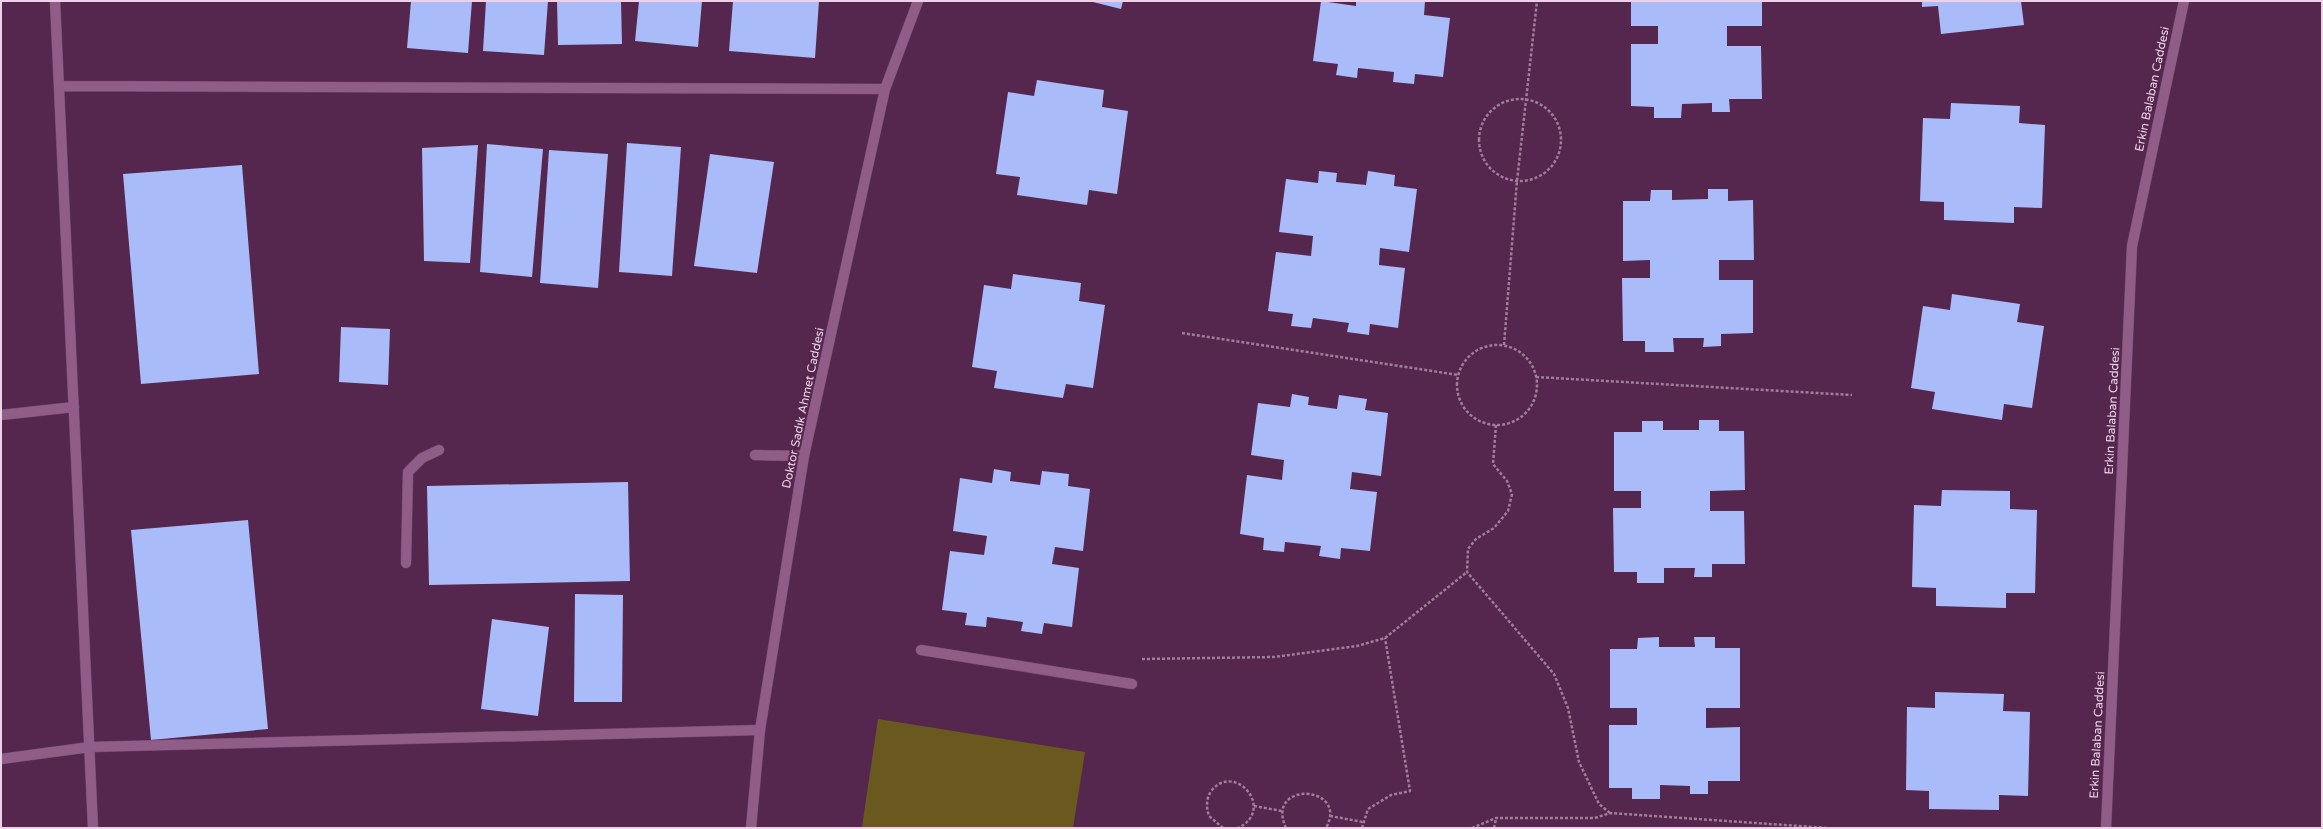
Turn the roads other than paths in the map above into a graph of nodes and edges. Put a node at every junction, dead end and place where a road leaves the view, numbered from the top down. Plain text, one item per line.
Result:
1 (55, 1) edge
2 (918, 1) edge
3 (2184, 1) edge
4 (59, 86) junction
5 (885, 89) junction
6 (74, 407) junction
7 (1, 415) edge
8 (439, 450) dead end
9 (755, 455) dead end
10 (804, 456) junction
11 (406, 563) dead end
12 (922, 650) dead end
13 (1132, 684) dead end
14 (760, 730) junction
15 (90, 747) junction
16 (1, 759) edge
17 (93, 828) edge
18 (751, 828) edge
19 (2106, 828) edge

1 - 4 street
2 - 5 street, Doktor Sadık Ahmet Caddesi
3 - 19 street, Erkin Balaban Caddesi
4 - 5 street
4 - 6 street
5 - 10 street, Doktor Sadık Ahmet Caddesi
6 - 7 street
6 - 15 street
8 - 11 street
9 - 10 street
10 - 14 street, Doktor Sadık Ahmet Caddesi
12 - 13 street
14 - 15 street
14 - 18 street, Doktor Sadık Ahmet Caddesi
15 - 16 street
15 - 17 street

